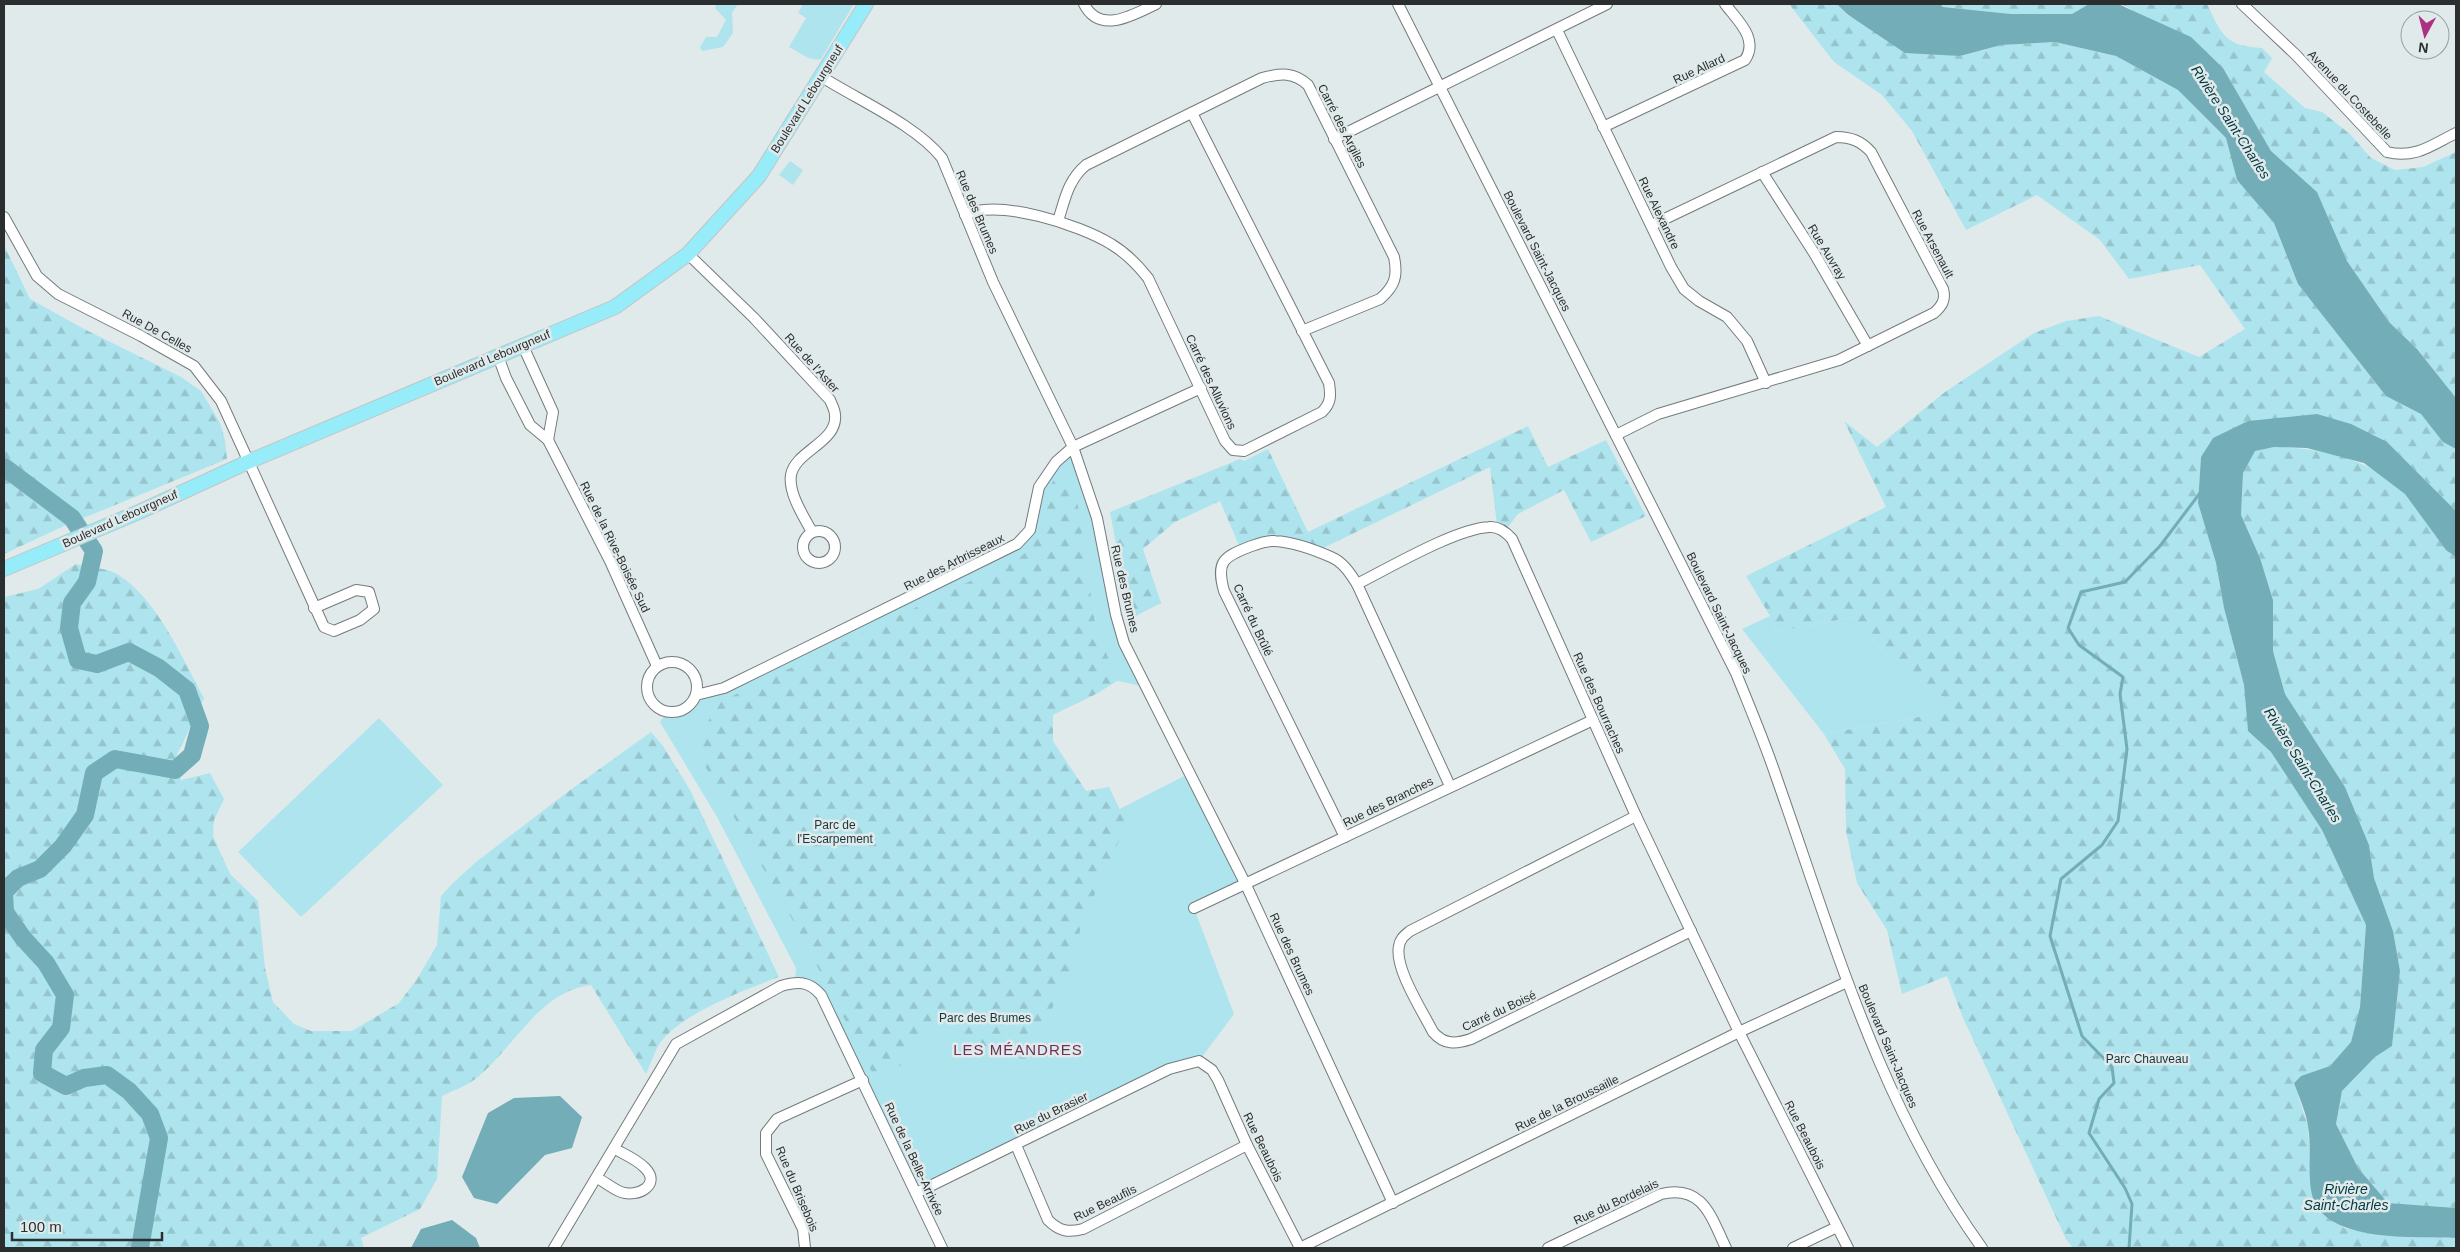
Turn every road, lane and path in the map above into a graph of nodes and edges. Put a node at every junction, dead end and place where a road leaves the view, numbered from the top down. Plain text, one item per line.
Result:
1 (866, 4) edge
2 (1084, 4) edge
3 (1156, 4) edge
4 (1398, 4) edge
5 (1607, 4) edge
6 (1725, 4) edge
7 (2242, 4) edge
8 (1557, 30) junction
9 (822, 77) junction
10 (1440, 88) junction
11 (1192, 113) junction
12 (1603, 127) junction
13 (2456, 133) edge
14 (1334, 139) junction
15 (1762, 172) junction
16 (965, 215) junction
17 (4, 217) edge
18 (1058, 221) junction
19 (1652, 225) junction
20 (688, 254) junction
21 (1302, 331) junction
22 (523, 346) junction
23 (1868, 346) junction
24 (498, 356) junction
25 (1766, 383) junction
26 (1201, 388) junction
27 (1616, 435) junction
28 (548, 440) junction
29 (1073, 447) junction
30 (250, 461) junction
31 (812, 532) dead end
32 (4, 569) edge
33 (1357, 584) junction
34 (314, 608) junction
35 (657, 666) junction
36 (696, 696) junction
37 (1593, 720) junction
38 (1450, 786) junction
39 (1636, 816) junction
40 (1345, 837) junction
41 (1246, 885) junction
42 (1194, 908) dead end
43 (1691, 931) junction
44 (1847, 982) junction
45 (1739, 1032) junction
46 (1199, 1061) joint
47 (863, 1080) junction
48 (1016, 1145) junction
49 (1247, 1146) junction
50 (615, 1149) junction
51 (597, 1178) junction
52 (916, 1194) junction
53 (1393, 1203) junction
54 (1838, 1227) junction
55 (554, 1248) edge
56 (805, 1248) edge
57 (942, 1248) edge
58 (1300, 1248) edge
59 (1548, 1248) edge
60 (1726, 1248) edge
61 (1793, 1248) edge
62 (1848, 1248) edge
63 (1982, 1248) edge

1 - 9 main road, Boulevard Lebourgneuf
2 - 3 street
4 - 10 street, Boulevard Saint-Jacques
5 - 8 street
6 - 12 street, Rue Allard
7 - 13 street, Avenue du Costebelle
8 - 10 street
8 - 12 street, Rue Alexandre
9 - 16 street, Rue des Brumes
9 - 20 main road, Boulevard Lebourgneuf
10 - 14 street
10 - 27 street, Boulevard Saint-Jacques
11 - 14 street, Carré des Argiles
11 - 18 street, Carré des Argiles
11 - 21 street, Carré des Alluvions
12 - 19 street, Rue Alexandre
14 - 21 street, Carré des Argiles
15 - 19 street, Rue Arsenault
15 - 23 street, Rue Auvray
15 - 23 street, Rue Arsenault
16 - 18 street, Carré des Alluvions
16 - 29 street, Rue des Brumes
17 - 30 street, Rue De Celles
18 - 26 street, Carré des Alluvions
19 - 25 street, Rue Alexandre
20 - 22 main road, Boulevard Lebourgneuf
20 - 31 street, Rue de l'Aster
21 - 26 street, Carré des Alluvions
22 - 24 main road, Boulevard Lebourgneuf
22 - 28 street
23 - 25 street, Rue Arsenault
24 - 28 street, Rue de la Rive-Boisée Sud
24 - 30 main road, Boulevard Lebourgneuf
25 - 27 street, Rue Arsenault
26 - 29 street, Rue des Arbrisseaux
27 - 44 street, Boulevard Saint-Jacques
28 - 35 street, Rue de la Rive-Boisée Sud
29 - 36 street, Rue des Arbrisseaux
29 - 41 street, Rue des Brumes
30 - 32 main road, Boulevard Lebourgneuf
30 - 34 street, Rue De Celles
33 - 37 street, Rue des Bourraches
33 - 38 street, Carré du Brûlé
33 - 40 street, Carré du Brûlé
34 - 34 street, Rue De Celles
35 - 36 street
35 - 36 street
37 - 38 street, Rue des Branches
37 - 39 street, Rue des Bourraches
38 - 40 street, Rue des Branches
39 - 43 street, Rue des Bourraches
39 - 43 street, Carré du Boisé
40 - 41 street, Rue des Branches
41 - 42 street, Rue des Branches
41 - 53 street, Rue des Brumes
43 - 45 street, Rue des Bourraches
44 - 45 street, Rue de la Broussaille
44 - 63 street, Boulevard Saint-Jacques
45 - 53 street, Rue de la Broussaille
45 - 54 street, Rue Beaubois
46 - 48 street, Rue du Brasier
46 - 49 street, Rue Beaubois
47 - 50 street, Rue de la Belle-Arrivée
47 - 52 street, Rue de la Belle-Arrivée
47 - 56 street, Rue du Brisebois
48 - 49 street, Rue Beaufils
48 - 52 street, Rue du Brasier
49 - 58 street, Rue Beaubois
50 - 51 street, Rue de la Belle-Arrivée
50 - 51 street
51 - 55 street, Rue de la Belle-Arrivée
52 - 57 street, Rue de la Belle-Arrivée
53 - 58 street, Rue de la Broussaille
54 - 61 street
54 - 62 street, Rue Beaubois
59 - 60 street, Rue du Bordelais

